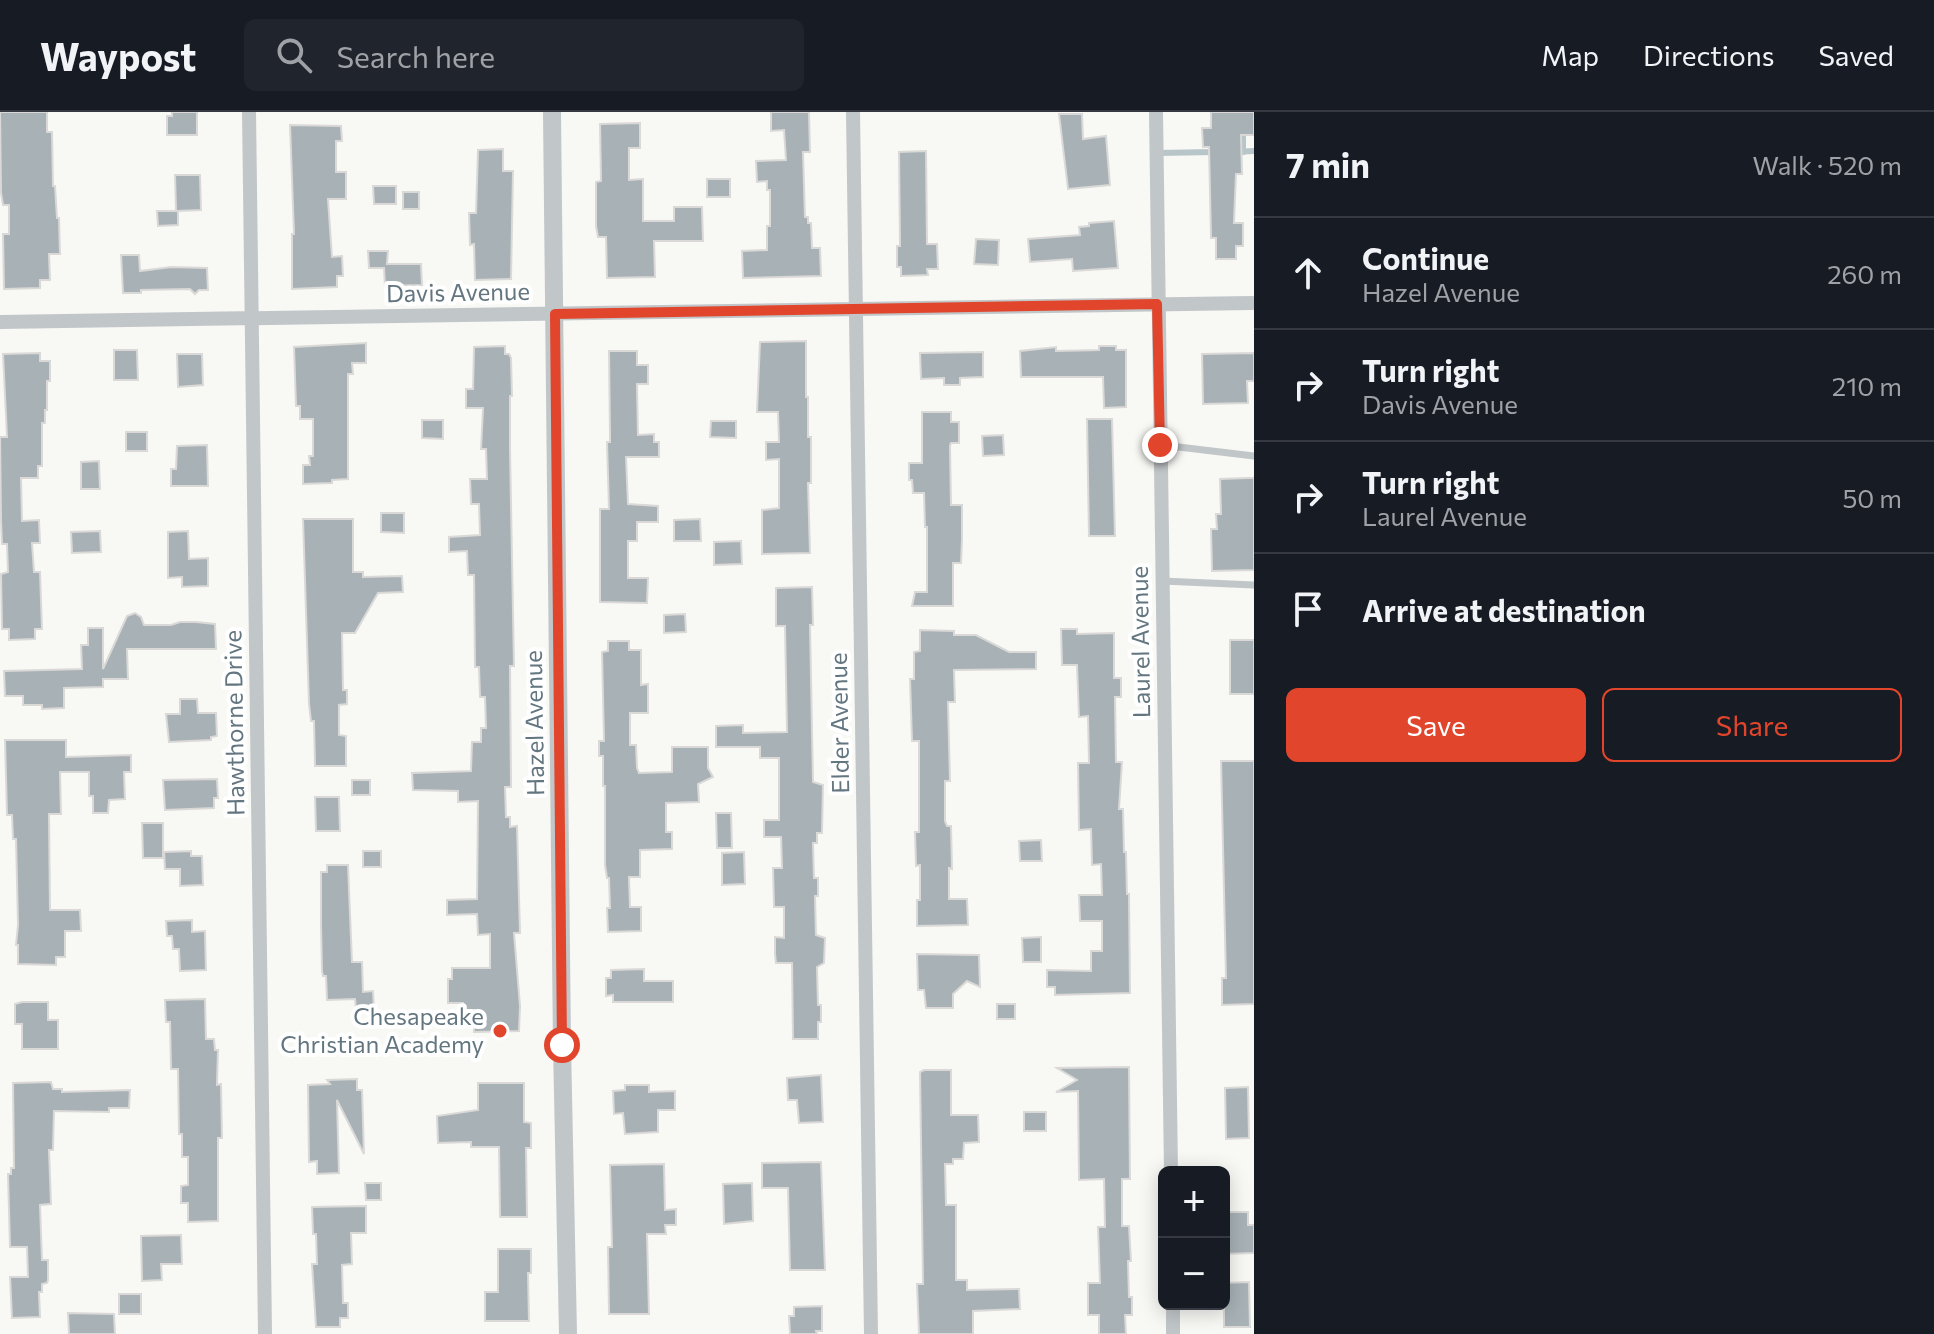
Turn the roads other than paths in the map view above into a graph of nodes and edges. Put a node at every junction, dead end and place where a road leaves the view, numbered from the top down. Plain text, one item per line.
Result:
1 (249, 112) edge
2 (552, 112) edge
3 (853, 112) edge
4 (1156, 112) edge
5 (1252, 303) dead end
6 (1157, 304) junction
7 (855, 309) junction
8 (555, 314) junction
9 (252, 319) junction
10 (0, 322) edge
11 (1160, 445) junction
12 (1254, 456) edge
13 (1162, 581) junction
14 (1254, 585) edge
15 (1171, 1166) edge
16 (1173, 1310) edge
17 (265, 1334) edge
18 (568, 1334) edge
19 (871, 1334) edge
20 (1173, 1334) edge

1 - 9 street, Hawthorne Drive
2 - 8 street, Hazel Avenue
3 - 7 street, Elder Avenue
4 - 6 street, Laurel Avenue
5 - 6 street, Davis Avenue
6 - 7 street, Davis Avenue
6 - 11 street, Laurel Avenue
7 - 8 street, Davis Avenue
7 - 19 street, Elder Avenue
8 - 9 street, Davis Avenue
8 - 18 street, Hazel Avenue
9 - 10 street, Davis Avenue
9 - 17 street, Hawthorne Drive
11 - 12 lane
11 - 13 street, Laurel Avenue
13 - 14 lane
13 - 15 street, Laurel Avenue
16 - 20 street

